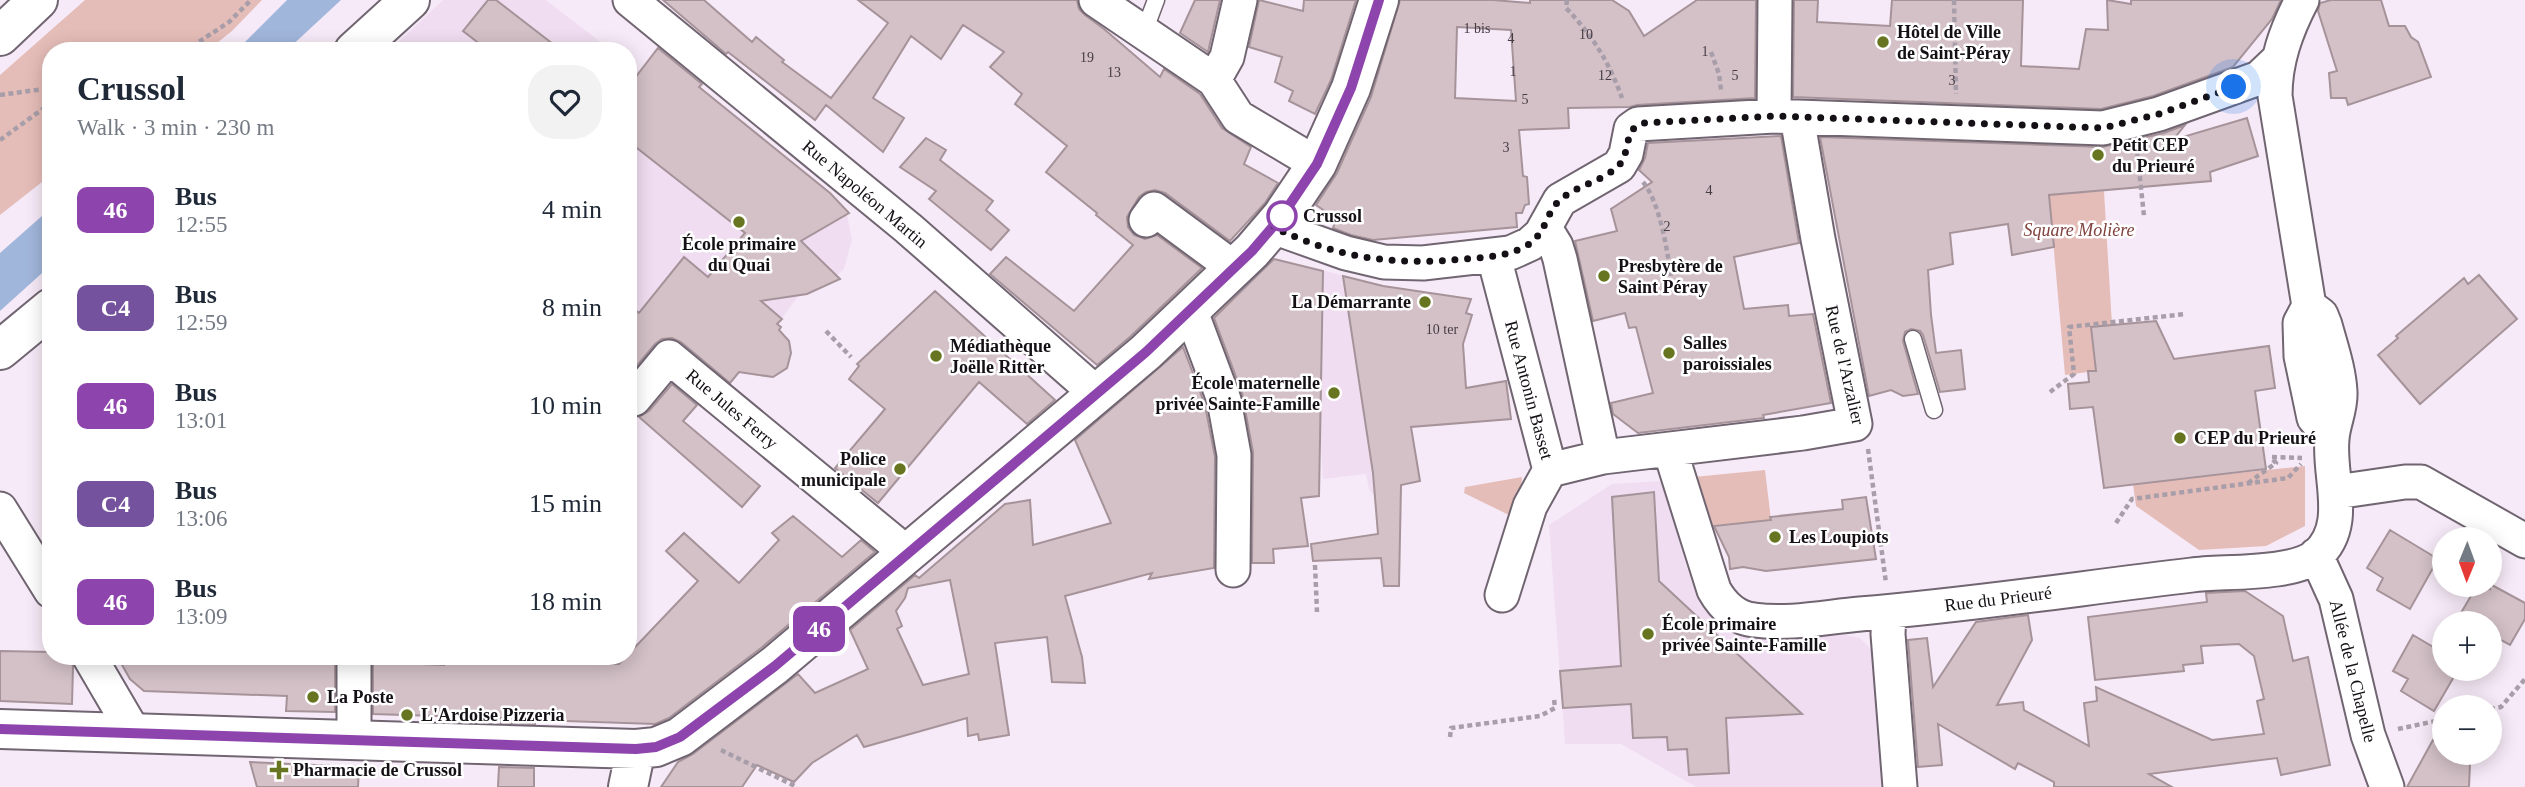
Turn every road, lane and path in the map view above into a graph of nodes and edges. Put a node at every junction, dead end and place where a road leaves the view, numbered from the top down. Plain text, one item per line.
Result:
1 (38, 0) edge
2 (251, 0) edge
3 (410, 0) edge
4 (630, 0) edge
5 (1096, 0) edge
6 (1156, 0) edge
7 (1240, 0) edge
8 (1379, 0) edge
9 (1567, 0) edge
10 (1775, 0) edge
11 (1954, 0) edge
12 (2302, 0) edge
13 (1144, 32) junction
14 (0, 36) edge
15 (199, 42) edge
16 (364, 42) edge
17 (2278, 59) junction
18 (1214, 80) junction
19 (42, 89) edge
20 (0, 95) edge
21 (42, 110) edge
22 (1786, 117) junction
23 (2134, 120) junction
24 (1956, 124) junction
25 (1631, 130) junction
26 (0, 140) edge
27 (1317, 164) junction
28 (1619, 166) junction
29 (2144, 216) dead end
30 (1146, 220) dead end
31 (1273, 227) junction
32 (1545, 228) junction
33 (1494, 257) junction
34 (1234, 268) junction
35 (1672, 284) dead end
36 (1190, 309) junction
37 (2185, 314) dead end
38 (42, 315) edge
39 (826, 331) dead end
40 (1913, 339) dead end
41 (0, 350) edge
42 (851, 357) dead end
43 (2050, 392) dead end
44 (1096, 393) junction
45 (637, 395) edge
46 (1934, 410) dead end
47 (1855, 424) junction
48 (1670, 450) junction
49 (1603, 457) junction
50 (1550, 470) junction
51 (2247, 484) junction
52 (2336, 492) junction
53 (0, 509) edge
54 (2116, 523) dead end
55 (2525, 541) edge
56 (908, 554) junction
57 (2316, 555) junction
58 (1315, 565) dead end
59 (1233, 570) dead end
60 (42, 577) edge
61 (1502, 595) dead end
62 (1317, 612) dead end
63 (1889, 612) junction
64 (94, 665) edge
65 (354, 665) edge
66 (2525, 679) edge
67 (1555, 699) dead end
68 (2502, 706) edge
69 (2432, 722) edge
70 (0, 729) edge
71 (134, 733) junction
72 (2368, 735) junction
73 (1450, 737) dead end
74 (354, 741) junction
75 (713, 746) dead end
76 (636, 749) junction
77 (628, 787) edge
78 (797, 787) edge
79 (1900, 787) edge
80 (2387, 787) edge

1 - 14 street
2 - 15 path
3 - 16 street
4 - 44 street, Rue Napoléon Martin
5 - 13 street
6 - 13 lane
7 - 18 street
8 - 27 street
9 - 25 path
10 - 22 street, Rue de l'Arzalier
11 - 24 path
12 - 17 street
13 - 18 street
17 - 23 street
17 - 52 street
18 - 27 street
19 - 20 path
21 - 26 path
22 - 24 street
22 - 25 street
22 - 47 street, Rue de l'Arzalier
23 - 24 street
23 - 29 path
25 - 28 street
27 - 31 street
28 - 32 street
28 - 35 path
30 - 34 street
31 - 33 street
31 - 34 street
32 - 33 street
32 - 49 street
33 - 50 street, Rue Antonin Basset
34 - 36 street
36 - 44 street
36 - 59 street
37 - 43 path
38 - 41 street
39 - 42 path
40 - 46 lane
44 - 56 street
45 - 56 street, Rue Jules Ferry
47 - 48 street, Rue Antonin Basset
47 - 63 path, Rue de l'Arzalier
48 - 49 street, Rue Antonin Basset
48 - 63 street, Rue du Prieuré
49 - 50 street, Rue Antonin Basset
50 - 61 street
51 - 51 path
51 - 54 path
52 - 55 street
52 - 57 street
53 - 60 street
56 - 76 street
57 - 63 street, Rue du Prieuré
57 - 72 street, Allée de la Chapelle
58 - 62 path
63 - 79 street
64 - 71 street
65 - 74 street
66 - 68 path
67 - 73 path
69 - 72 path
70 - 71 street
71 - 74 street
72 - 80 street, Allée de la Chapelle
74 - 76 street
75 - 78 path
76 - 77 street

